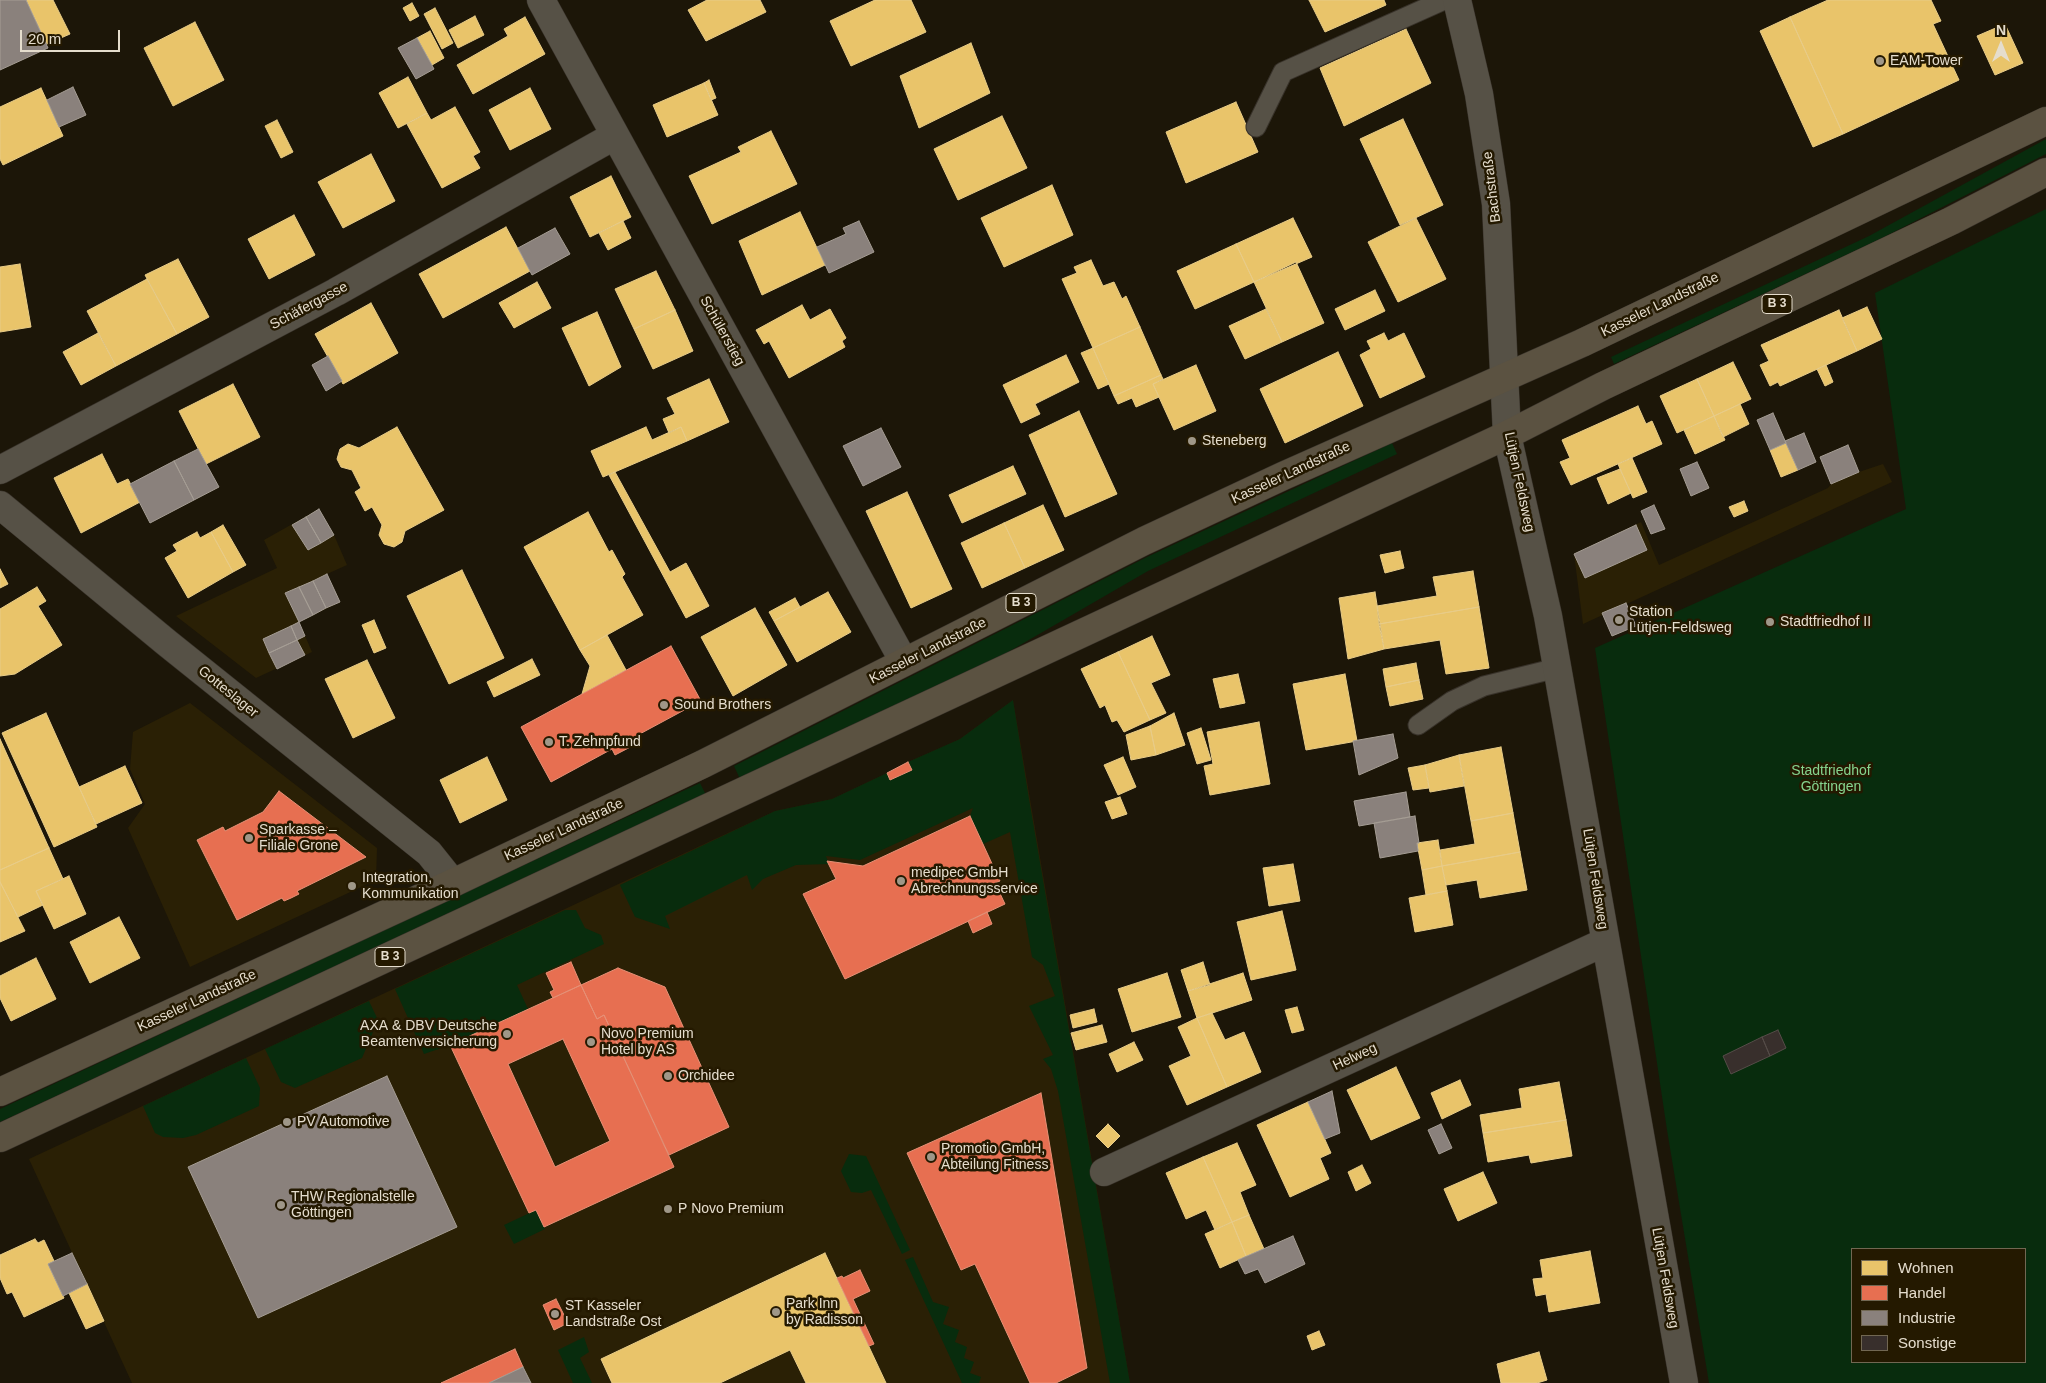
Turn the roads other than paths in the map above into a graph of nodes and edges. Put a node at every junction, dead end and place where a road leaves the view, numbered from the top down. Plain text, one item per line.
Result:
1 (541, 0) edge
2 (1444, 0) edge
3 (1457, 0) edge
4 (2046, 122) edge
5 (1256, 127) dead end
6 (614, 136) junction
7 (2046, 172) edge
8 (1503, 377) junction
9 (1507, 436) junction
10 (0, 470) edge
11 (0, 505) edge
12 (904, 662) junction
13 (1557, 668) junction
14 (1418, 725) dead end
15 (453, 882) junction
16 (1605, 942) junction
17 (0, 1092) edge
18 (0, 1138) edge
19 (1104, 1172) dead end
20 (1684, 1383) edge

1 - 6 street, Schülerstieg
2 - 5 lane
3 - 8 street, Bachstraße
4 - 8 main road, Kasseler Landstraße / B 3
6 - 10 street, Schäfergasse
6 - 12 street, Schülerstieg
7 - 9 main road, B 3
8 - 9 street, Lütjen Feldsweg
8 - 12 main road, Kasseler Landstraße / B 3
9 - 13 street, Lütjen Feldsweg
9 - 18 main road, B 3
11 - 15 street, Gotteslager
12 - 15 main road, Kasseler Landstraße / B 3
13 - 14 lane
13 - 16 street, Lütjen Feldsweg
15 - 17 main road, Kasseler Landstraße / B 3
16 - 19 street, Helweg
16 - 20 street, Lütjen Feldsweg

